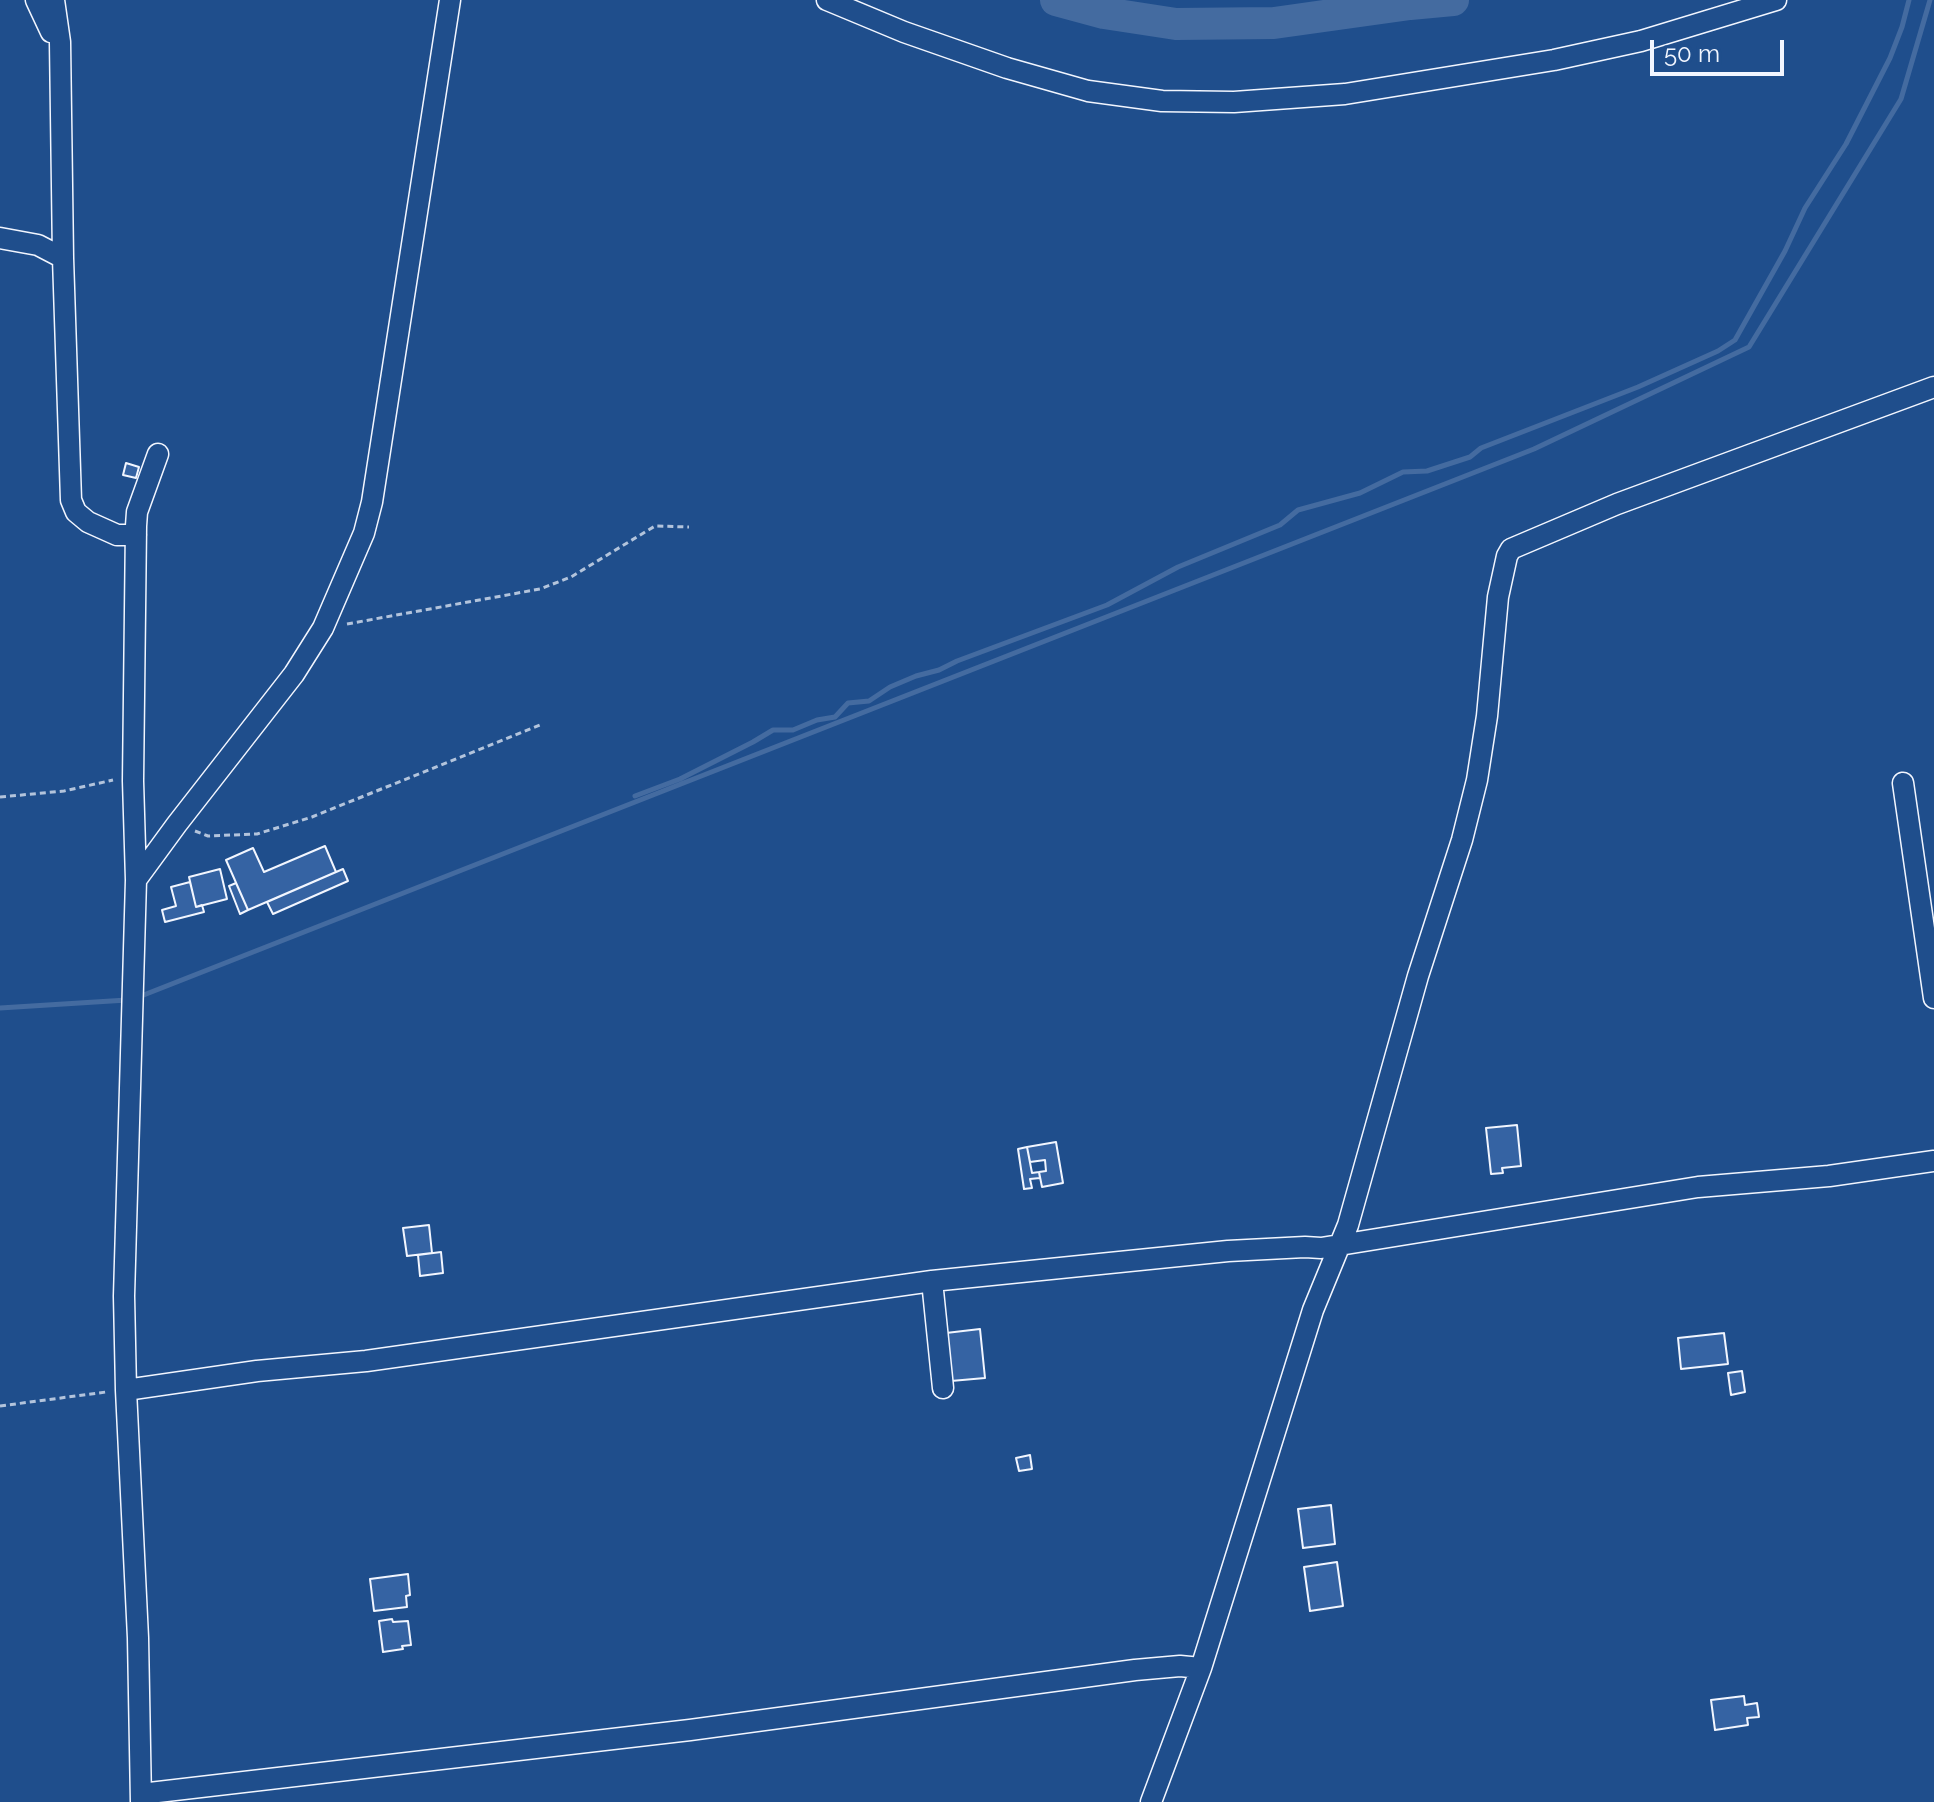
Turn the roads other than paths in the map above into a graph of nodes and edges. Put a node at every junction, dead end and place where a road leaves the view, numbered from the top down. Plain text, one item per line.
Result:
1 (36, 0) edge
2 (54, 0) edge
3 (450, 0) edge
4 (827, 0) edge
5 (1776, 0) edge
6 (59, 67) junction
7 (0, 238) edge
8 (63, 258) junction
9 (1934, 387) edge
10 (158, 454) dead end
11 (136, 535) junction
12 (1903, 783) dead end
13 (136, 880) junction
14 (1934, 998) edge
15 (1934, 1161) edge
16 (1338, 1245) junction
17 (932, 1281) junction
18 (943, 1388) dead end
19 (119, 1390) junction
20 (1201, 1668) junction
21 (141, 1798) edge
22 (1151, 1802) edge

1 - 6 street
2 - 6 street
3 - 13 street
4 - 5 street
6 - 8 street
7 - 8 street
8 - 11 street
9 - 16 street
10 - 11 street
11 - 13 street
12 - 14 street
13 - 19 street
15 - 16 street
16 - 17 street
16 - 20 street
17 - 18 street
17 - 19 street
19 - 21 street
20 - 21 street
20 - 22 street

